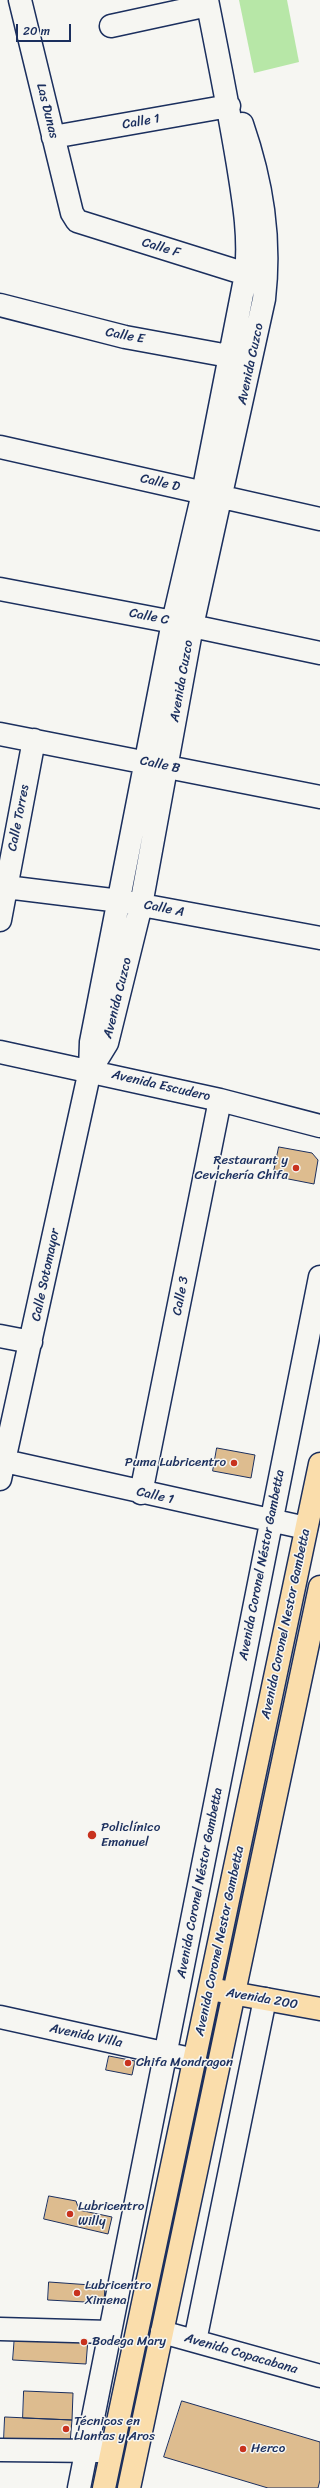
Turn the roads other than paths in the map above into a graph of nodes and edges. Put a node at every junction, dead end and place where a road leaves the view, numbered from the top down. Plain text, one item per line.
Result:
1 (20, 0) edge
2 (208, 3) edge
3 (111, 26) dead end
4 (229, 106) junction
5 (53, 137) junction
6 (77, 221) joint
7 (246, 274) junction
8 (0, 305) edge
9 (231, 355) junction
10 (252, 361) junction
11 (0, 448) edge
12 (212, 495) junction
13 (320, 519) edge
14 (0, 589) edge
15 (182, 624) junction
16 (320, 653) edge
17 (0, 734) edge
18 (34, 740) junction
19 (156, 764) junction
20 (320, 797) edge
21 (6, 887) junction
22 (120, 901) junction
23 (141, 905) junction
24 (0, 920) edge
25 (320, 938) edge
26 (0, 1052) edge
27 (90, 1070) junction
28 (220, 1100) junction
29 (320, 1126) edge
30 (320, 1277) edge
31 (0, 1336) edge
32 (31, 1342) junction
33 (320, 1464) edge
34 (1, 1467) edge
35 (141, 1493) junction
36 (270, 1522) junction
37 (306, 1528) junction
38 (320, 1587) edge
39 (181, 1985) junction
40 (210, 1989) junction
41 (233, 1994) junction
42 (265, 2000) junction
43 (320, 2009) edge
44 (0, 2017) edge
45 (166, 2053) junction
46 (195, 2060) junction
47 (0, 2329) edge
48 (110, 2332) junction
49 (162, 2332) junction
50 (195, 2341) junction
51 (320, 2376) edge
52 (0, 2450) edge
53 (87, 2451) junction
54 (111, 2452) junction
55 (78, 2488) edge
56 (104, 2488) edge
57 (129, 2488) edge

1 - 5 street, Las Dunas
2 - 3 street
2 - 4 street, Avenida Cuzco
4 - 5 street, Calle 1
4 - 7 street, Avenida Cuzco
4 - 10 street, Avenida Cuzco
5 - 6 street, Las Dunas
6 - 7 street, Calle F
7 - 9 street, Avenida Cuzco
8 - 9 street, Calle E
9 - 10 street, Calle E
9 - 12 street, Avenida Cuzco
10 - 12 street, Avenida Cuzco
11 - 12 street, Calle D
12 - 13 street, Calle D
12 - 15 street, Avenida Cuzco
14 - 15 street, Calle C
15 - 16 street, Calle C
15 - 19 street, Avenida Cuzco
17 - 18 street, Calle B
18 - 19 street, Calle B
18 - 21 street, Calle Torres
19 - 20 street, Calle B
19 - 22 street, Avenida Cuzco
19 - 23 street, Avenida Cuzco
21 - 22 street, Calle A
21 - 24 street, Calle Torres
22 - 23 street, Calle A
22 - 27 street, Avenida Cuzco
23 - 25 street, Calle A
23 - 27 street, Avenida Cuzco
26 - 27 street, Avenida Escudero
27 - 28 street, Avenida Escudero
27 - 32 street, Calle Sotomayor
28 - 29 street, Avenida Escudero
28 - 35 street, Calle 3
30 - 36 street, Avenida Coronel Néstor Gambetta
31 - 32 street
32 - 34 street, Calle Sotomayor
33 - 37 main road, Avenida Coronel Nestor Gambetta
34 - 35 street, Calle 1
35 - 36 street, Calle 1
36 - 37 street, Calle 1
36 - 39 street, Avenida Coronel Néstor Gambetta
37 - 40 main road, Avenida Coronel Nestor Gambetta
38 - 41 main road, Avenida Coronel Nestor Gambetta
39 - 40 street, Avenida 200
39 - 45 street, Avenida Coronel Néstor Gambetta
40 - 41 main road, Avenida 200
40 - 46 main road, Avenida Coronel Nestor Gambetta
41 - 42 main road, Avenida 200
41 - 49 main road, Avenida Coronel Nestor Gambetta
42 - 43 main road, Avenida 200
42 - 50 street
44 - 45 street, Avenida Villa
45 - 46 street, Avenida Villa
45 - 48 street, Avenida Coronel Néstor Gambetta
46 - 54 main road, Avenida Coronel Nestor Gambetta
47 - 48 street
48 - 53 street, Avenida Coronel Néstor Gambetta
49 - 50 street, Avenida Copacabana
49 - 57 main road, Avenida Coronel Nestor Gambetta
50 - 51 street, Avenida Copacabana
52 - 53 street
53 - 54 street
53 - 55 street, Avenida Coronel Néstor Gambetta
54 - 56 main road, Avenida Coronel Nestor Gambetta

